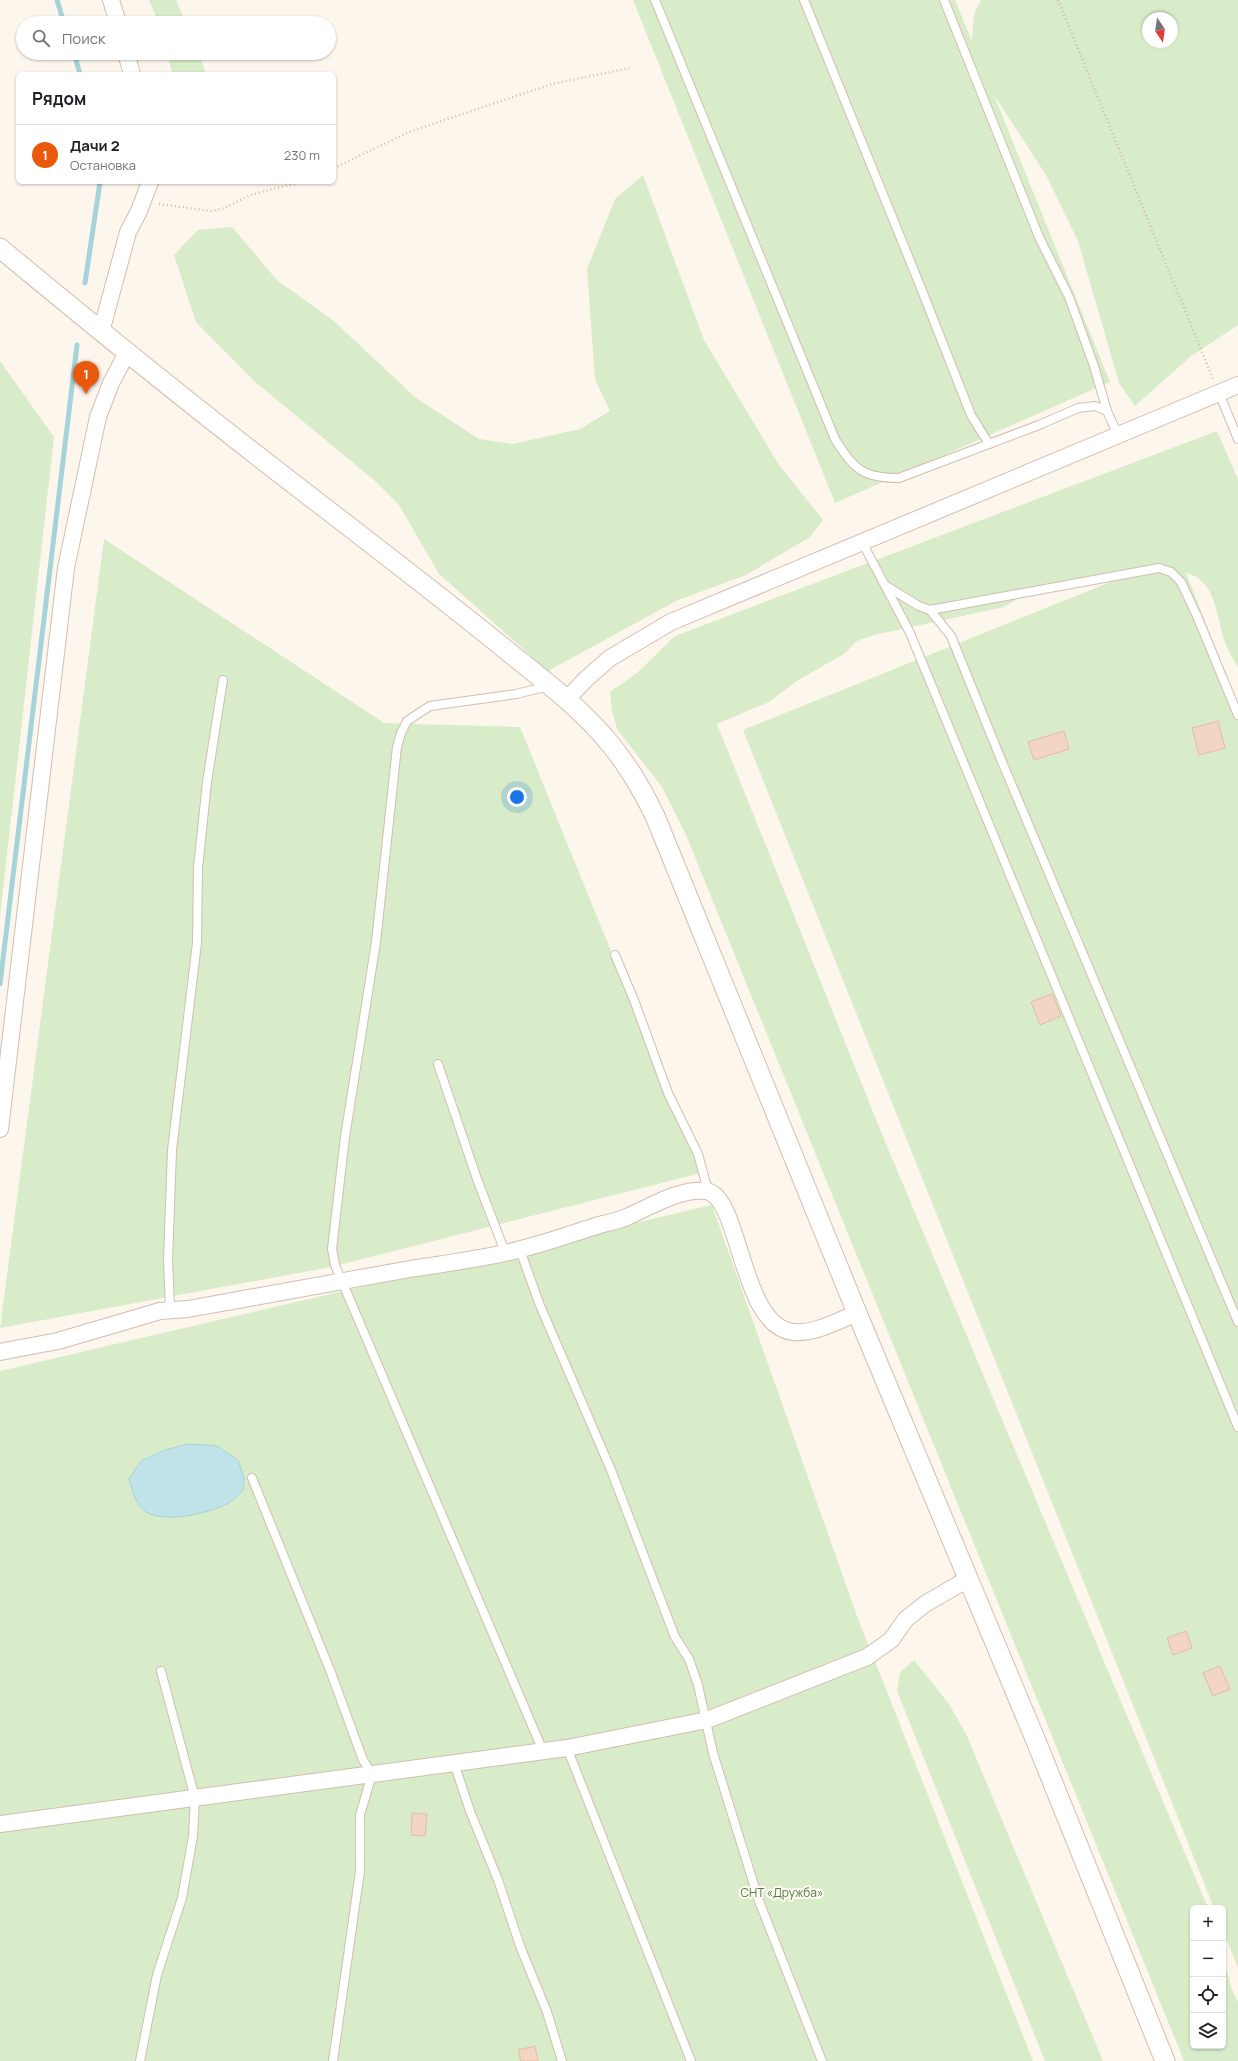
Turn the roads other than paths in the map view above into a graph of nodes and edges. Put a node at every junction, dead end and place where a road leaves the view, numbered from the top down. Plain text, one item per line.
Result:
1 (111, 0) edge
2 (656, 0) edge
3 (804, 0) edge
4 (944, 0) edge
5 (116, 16) edge
6 (128, 60) edge
7 (131, 72) edge
8 (149, 184) edge
9 (0, 248) edge
10 (101, 332) junction
11 (127, 353) junction
12 (1238, 385) edge
13 (1219, 393) junction
14 (1107, 411) junction
15 (1118, 435) junction
16 (1238, 440) edge
17 (989, 444) junction
18 (862, 542) junction
19 (886, 586) junction
20 (930, 610) junction
21 (223, 680) dead end
22 (551, 686) junction
23 (566, 700) junction
24 (1238, 715) edge
25 (615, 955) dead end
26 (438, 1064) dead end
27 (0, 1129) edge
28 (708, 1191) junction
29 (512, 1251) junction
30 (343, 1282) junction
31 (170, 1310) junction
32 (857, 1314) junction
33 (1238, 1322) edge
34 (0, 1352) edge
35 (1238, 1427) edge
36 (252, 1478) dead end
37 (968, 1579) junction
38 (161, 1670) dead end
39 (707, 1720) junction
40 (567, 1748) junction
41 (543, 1751) junction
42 (454, 1763) junction
43 (372, 1774) junction
44 (195, 1798) junction
45 (0, 1824) edge
46 (140, 2061) edge
47 (333, 2061) edge
48 (562, 2061) edge
49 (691, 2061) edge
50 (822, 2061) edge
51 (1165, 2061) edge

1 - 5 street
2 - 17 lane
3 - 17 lane
4 - 14 lane
6 - 7 street
8 - 10 street
9 - 10 street
10 - 11 street
11 - 22 street
11 - 27 street
12 - 13 street
13 - 15 street
13 - 16 lane
14 - 15 lane
14 - 17 lane
15 - 18 street
18 - 19 lane
18 - 23 street
19 - 20 lane
19 - 35 lane
20 - 24 lane
20 - 33 lane
21 - 31 lane
22 - 23 street
22 - 30 lane
23 - 32 street
25 - 28 lane
26 - 29 lane
28 - 29 street
28 - 32 street
29 - 30 street
29 - 39 lane
30 - 31 street
30 - 41 lane
31 - 34 street
32 - 37 street
36 - 43 lane
37 - 39 street
37 - 51 street
38 - 44 lane
39 - 40 street
39 - 50 lane
40 - 41 street
40 - 49 lane
41 - 42 street
42 - 43 street
42 - 48 lane
43 - 44 street
43 - 47 lane
44 - 45 street
44 - 46 lane

